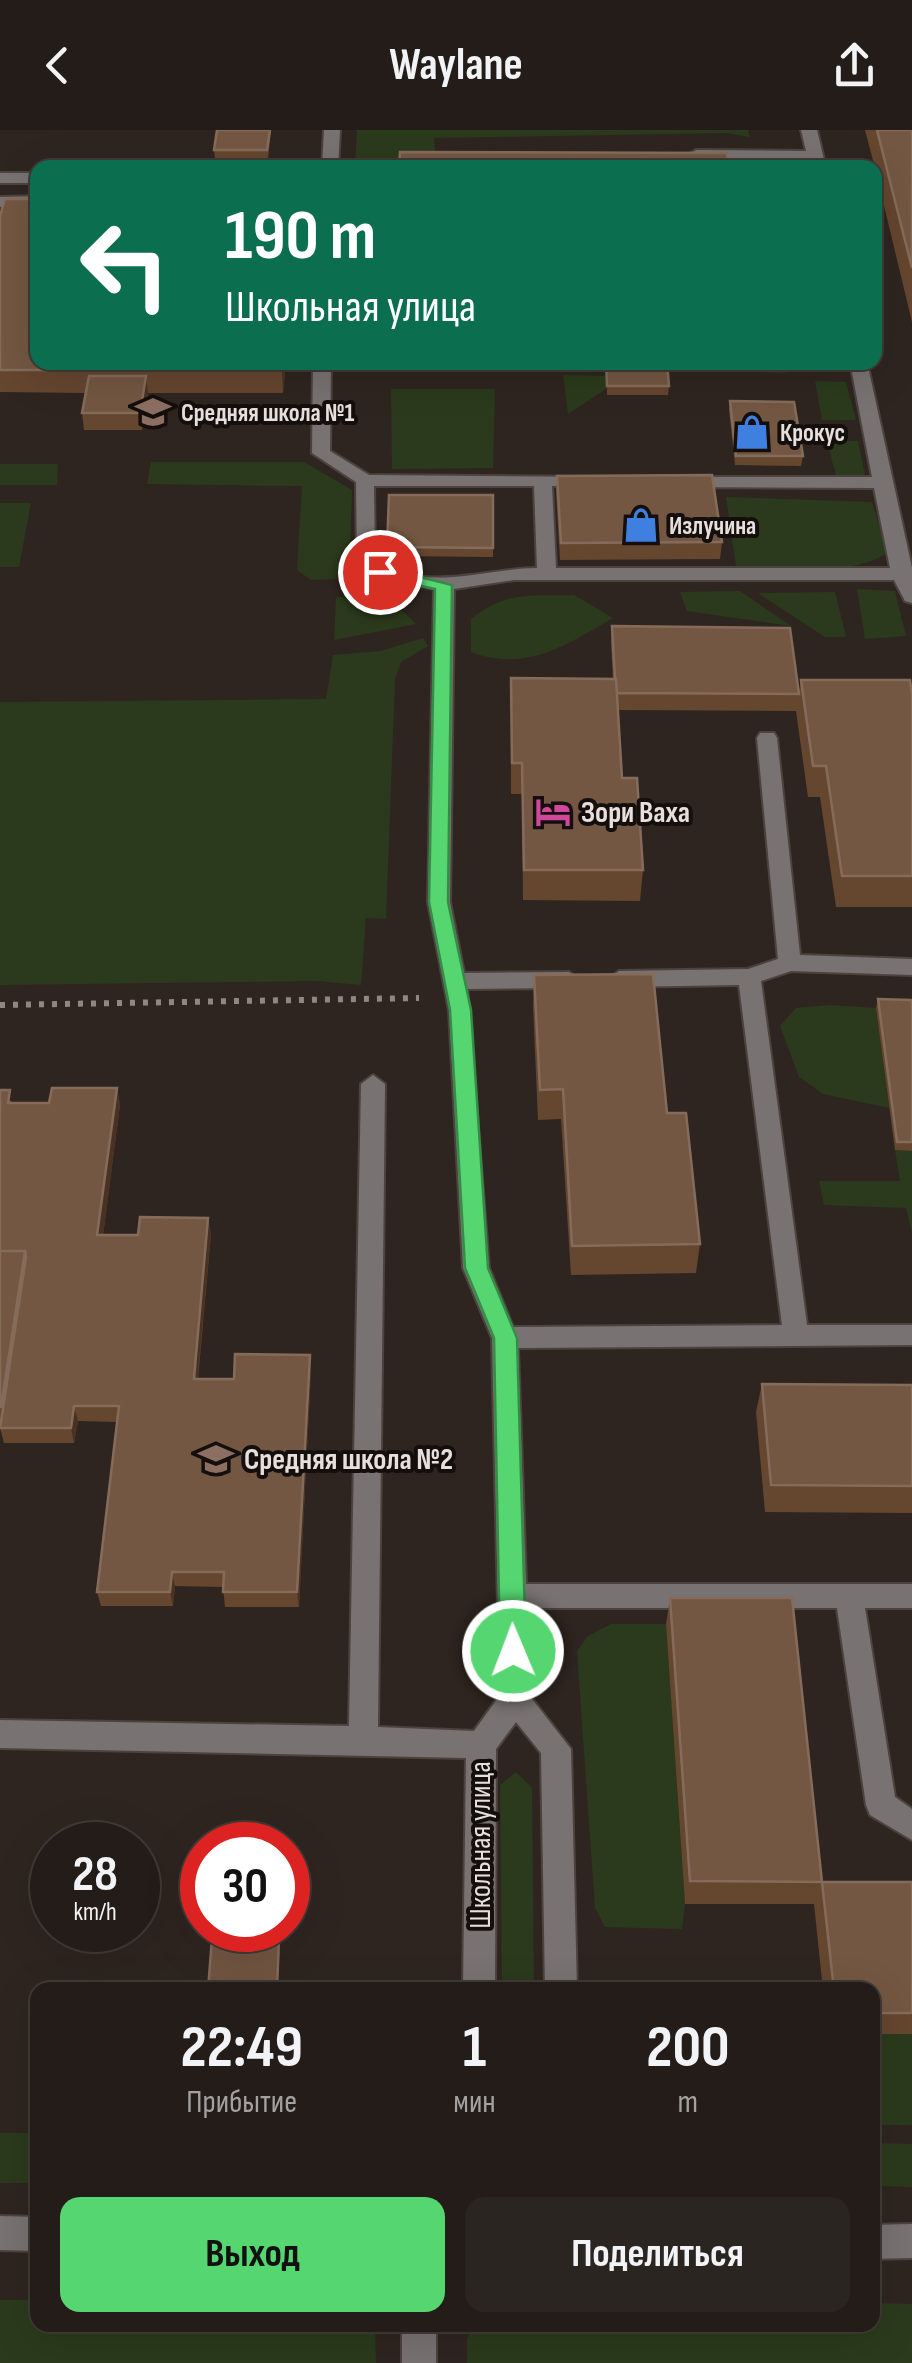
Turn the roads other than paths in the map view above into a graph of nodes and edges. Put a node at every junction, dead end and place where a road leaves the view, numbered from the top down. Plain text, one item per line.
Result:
1 (332, 130) edge
2 (809, 130) edge
3 (674, 155) edge
4 (330, 160) edge
5 (776, 160) edge
6 (816, 160) edge
7 (0, 178) edge
8 (30, 178) edge
9 (30, 201) edge
10 (0, 202) edge
11 (322, 370) edge
12 (860, 370) edge
13 (365, 480) junction
14 (543, 481) junction
15 (602, 481) edge
16 (662, 482) edge
17 (882, 483) junction
18 (547, 574) junction
19 (907, 574) edge
20 (444, 585) junction
21 (912, 598) edge
22 (767, 738) dead end
23 (790, 963) junction
24 (912, 968) edge
25 (748, 977) junction
26 (456, 989) junction
27 (373, 1084) dead end
28 (912, 1335) edge
29 (796, 1336) junction
30 (505, 1338) junction
31 (512, 1596) junction
32 (849, 1596) junction
33 (912, 1596) edge
34 (515, 1699) junction
35 (0, 1734) edge
36 (363, 1740) junction
37 (480, 1745) junction
38 (912, 1826) edge
39 (479, 1982) edge
40 (562, 1982) edge
41 (0, 2233) edge
42 (30, 2234) edge
43 (880, 2242) edge
44 (912, 2242) edge
45 (419, 2332) edge
46 (419, 2363) edge

1 - 4 street
2 - 6 street
3 - 5 street
7 - 8 street
9 - 10 street
11 - 13 street
12 - 17 street
13 - 14 street
13 - 20 street
14 - 15 street
14 - 18 street
16 - 17 street
17 - 19 street
18 - 19 street
18 - 20 street
19 - 21 street
20 - 26 street
22 - 23 street
23 - 24 street
23 - 25 street
25 - 26 street
25 - 29 street
26 - 30 street
27 - 36 street
28 - 29 street
29 - 30 street
30 - 31 street
31 - 32 street
31 - 34 street
32 - 33 street
32 - 38 street
34 - 37 street, Школьная улица
34 - 40 street
35 - 36 street
36 - 37 street
37 - 39 street, Школьная улица
41 - 42 street
43 - 44 street
45 - 46 street

